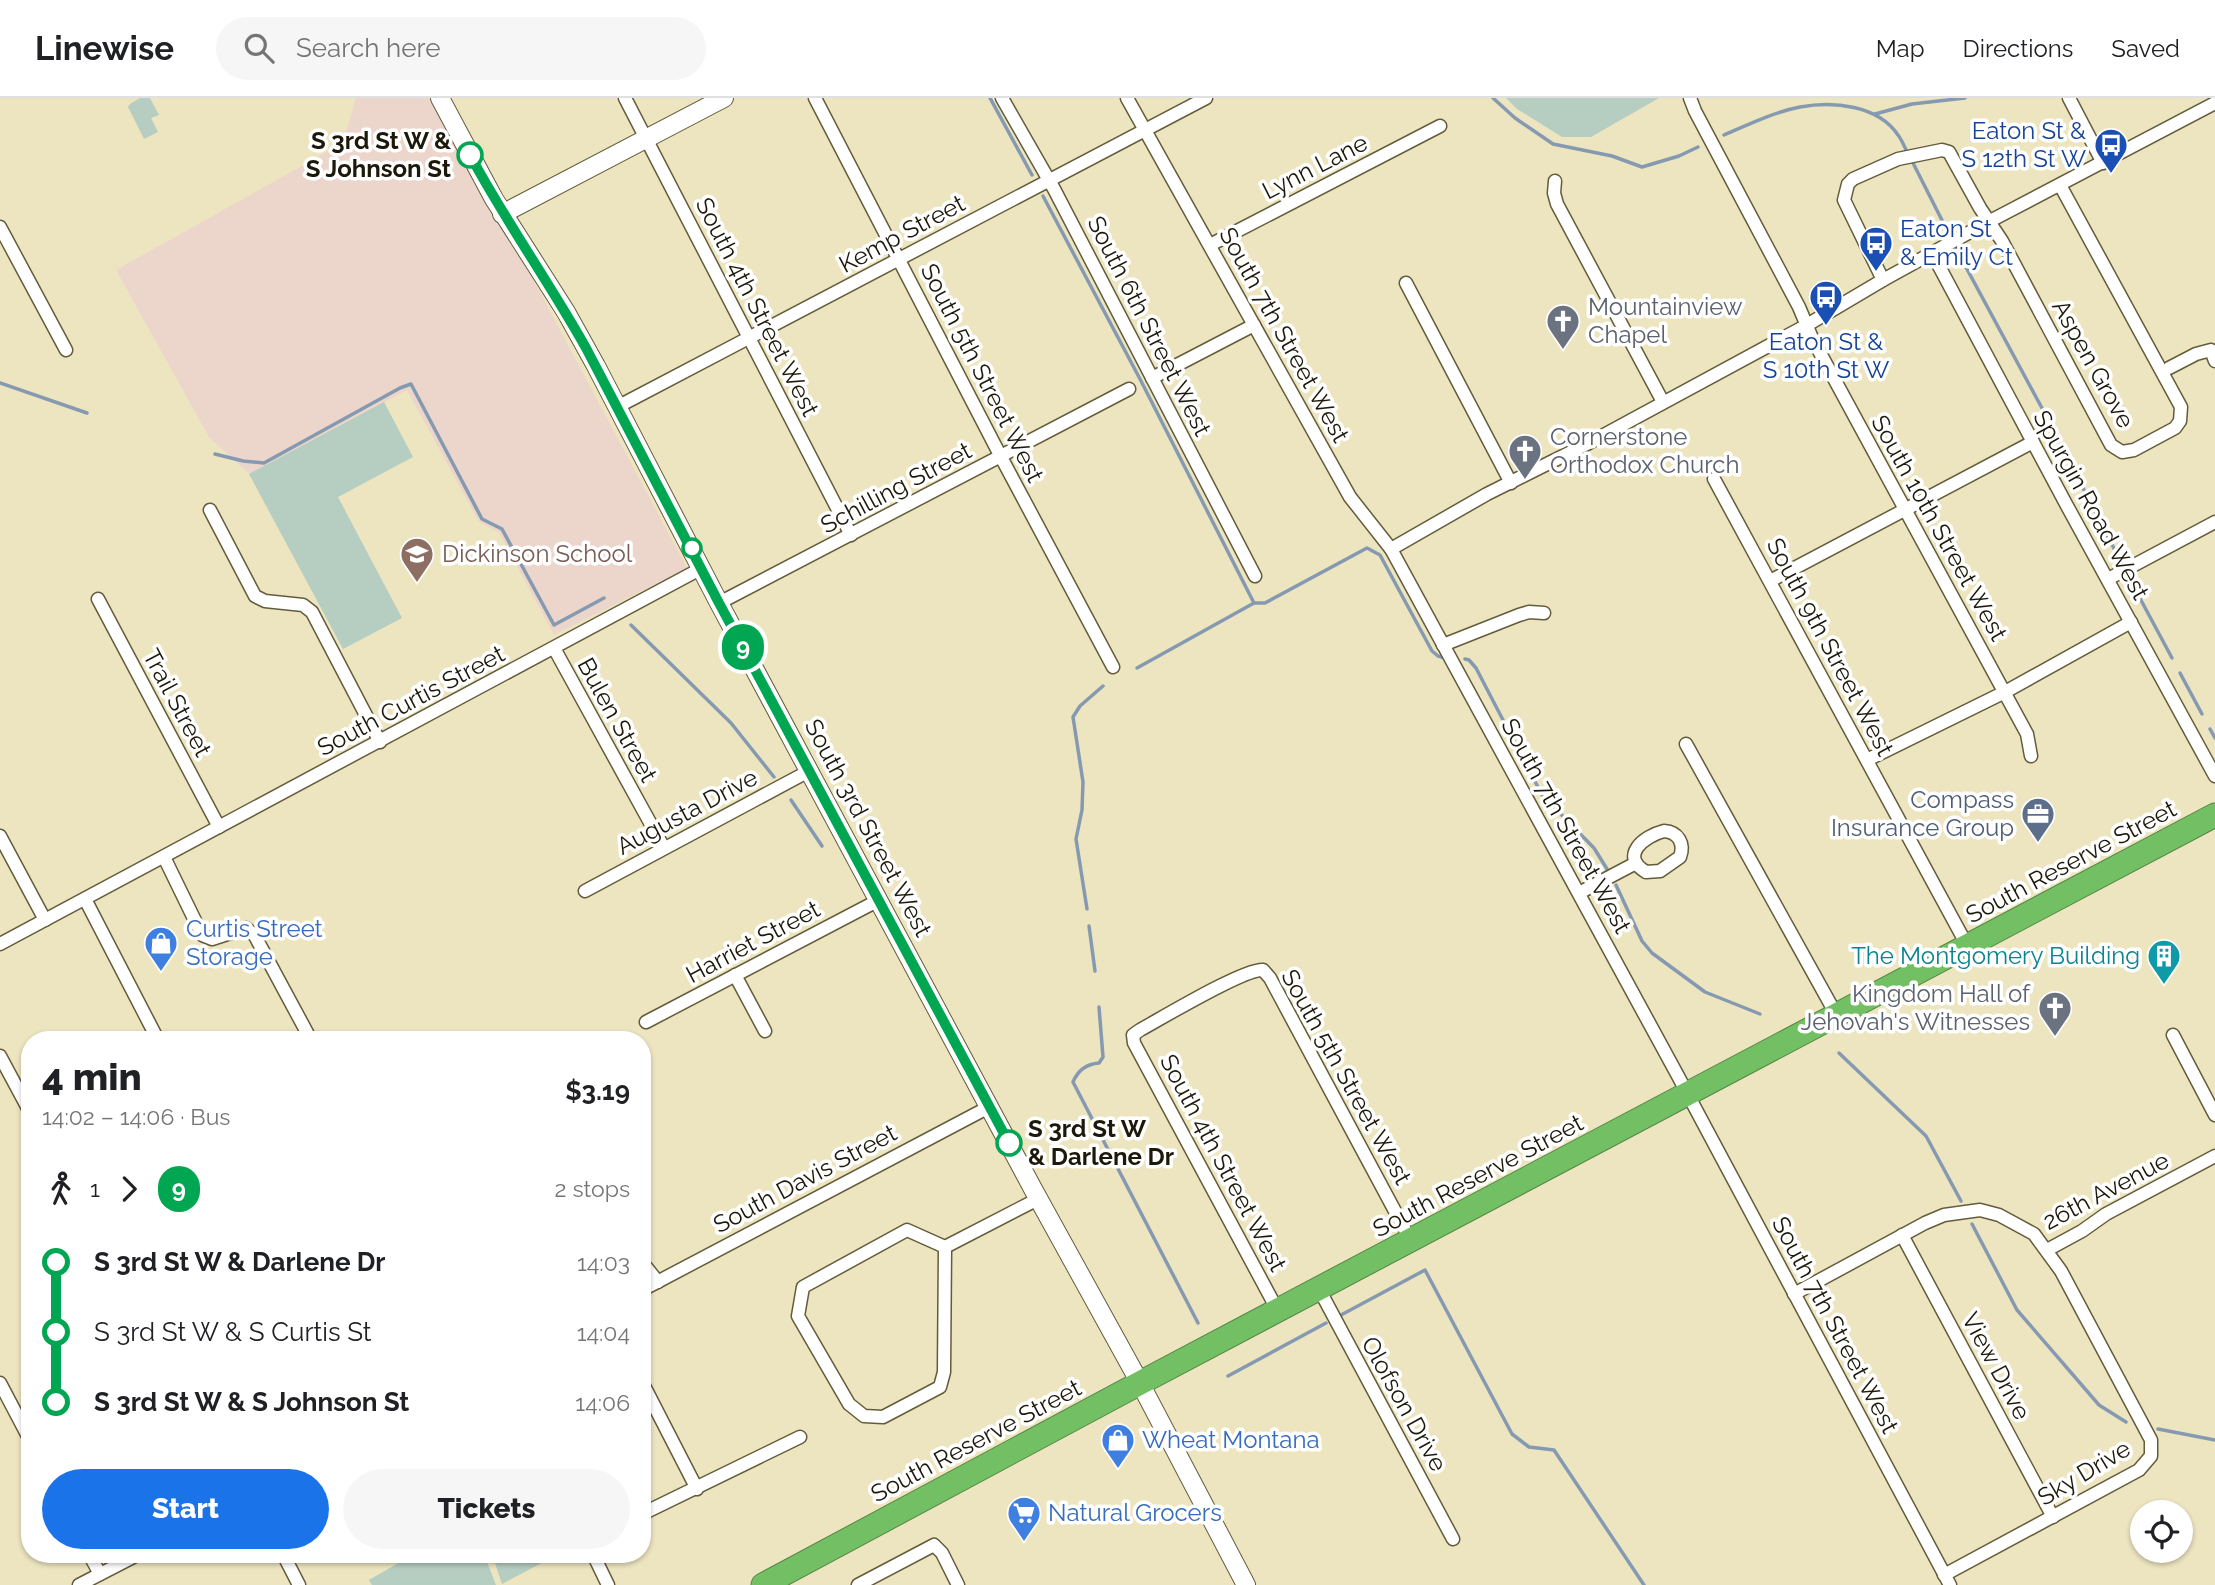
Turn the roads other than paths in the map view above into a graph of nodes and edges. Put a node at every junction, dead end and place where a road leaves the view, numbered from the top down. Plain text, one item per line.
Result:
1 (440, 98) edge
2 (625, 98) edge
3 (724, 98) edge
4 (815, 98) edge
5 (1002, 98) edge
6 (1127, 98) edge
7 (1206, 98) edge
8 (1690, 98) edge
9 (2069, 98) edge
10 (2215, 103) edge
11 (1440, 126) dead end
12 (1144, 130) junction
13 (646, 139) junction
14 (2103, 163) junction
15 (1048, 180) junction
16 (1555, 181) dead end
17 (2060, 185) junction
18 (502, 214) junction
19 (1990, 221) junction
20 (0, 227) edge
21 (1210, 245) junction
22 (1932, 253) junction
23 (899, 260) junction
24 (1884, 280) junction
25 (1406, 283) dead end
26 (1254, 325) junction
27 (1807, 326) junction
28 (750, 338) junction
29 (66, 350) dead end
30 (2214, 353) edge
31 (2169, 368) dead end
32 (1153, 378) junction
33 (1129, 389) dead end
34 (1663, 402) junction
35 (617, 407) junction
36 (2033, 442) junction
37 (1001, 457) junction
38 (1714, 479) dead end
39 (1511, 483) junction
40 (1905, 509) junction
41 (210, 510) dead end
42 (2215, 522) edge
43 (851, 535) junction
44 (1391, 549) junction
45 (702, 568) junction
46 (1255, 576) dead end
47 (2108, 579) junction
48 (1770, 581) junction
49 (98, 599) dead end
50 (719, 603) junction
51 (1544, 613) dead end
52 (2131, 622) junction
53 (1443, 645) junction
54 (554, 648) junction
55 (1113, 667) dead end
56 (2005, 692) junction
57 (380, 742) junction
58 (1686, 744) dead end
59 (2031, 756) dead end
60 (1867, 760) junction
61 (809, 771) junction
62 (2215, 776) edge
63 (2215, 815) edge
64 (219, 827) junction
65 (0, 836) edge
66 (664, 848) junction
67 (164, 857) junction
68 (1636, 863) dead end
69 (585, 891) dead end
70 (1578, 893) junction
71 (85, 899) junction
72 (879, 900) junction
73 (45, 920) junction
74 (0, 944) edge
75 (1968, 947) junction
76 (1263, 970) joint
77 (735, 975) junction
78 (1837, 1016) junction
79 (646, 1022) dead end
80 (153, 1031) edge
81 (305, 1031) edge
82 (765, 1031) dead end
83 (2173, 1035) dead end
84 (0, 1056) edge
85 (21, 1095) edge
86 (1688, 1095) junction
87 (989, 1107) junction
88 (2215, 1115) edge
89 (2215, 1156) edge
90 (1038, 1199) junction
91 (1902, 1235) junction
92 (1411, 1241) junction
93 (945, 1247) junction
94 (2047, 1250) junction
95 (651, 1273) edge
96 (658, 1282) junction
97 (651, 1286) edge
98 (1319, 1289) junction
99 (1794, 1294) junction
100 (1278, 1311) junction
101 (0, 1383) edge
102 (1140, 1383) junction
103 (651, 1400) edge
104 (21, 1423) edge
105 (800, 1437) dead end
106 (697, 1489) junction
107 (651, 1510) edge
108 (2053, 1517) junction
109 (1453, 1539) dead end
110 (94, 1563) edge
111 (121, 1563) edge
112 (288, 1563) edge
113 (597, 1563) edge
114 (100, 1574) junction
115 (1947, 1580) edge
116 (79, 1585) edge
117 (299, 1585) edge
118 (608, 1585) edge
119 (764, 1585) edge
120 (858, 1585) edge
121 (958, 1585) edge
122 (1246, 1585) edge

1 - 18 main road, South 3rd Street West
2 - 13 street, South 4th Street West
3 - 13 main road
4 - 23 street, South 5th Street West
5 - 15 street, South 6th Street West
6 - 12 street, South 7th Street West
7 - 12 street, Kemp Street
8 - 27 street, South 10th Street West
9 - 14 street
10 - 14 street
11 - 21 street, Lynn Lane
12 - 15 street, Kemp Street
12 - 21 street, South 7th Street West
13 - 18 main road
13 - 28 street, South 4th Street West
14 - 17 street
15 - 23 street, Kemp Street
15 - 32 street, South 6th Street West
16 - 34 street
17 - 19 street
17 - 19 street, Aspen Grove
18 - 35 main road, South 3rd Street West
19 - 22 street
19 - 24 street, Aspen Grove
20 - 29 street
21 - 26 street, South 7th Street West
22 - 24 street
22 - 36 street, Spurgin Road West
23 - 28 street, Kemp Street
23 - 37 street, South 5th Street West
24 - 27 street
25 - 39 street
26 - 32 street
26 - 44 street, South 7th Street West
27 - 34 street
27 - 40 street, South 10th Street West
28 - 35 street, Kemp Street
28 - 43 street, South 4th Street West
30 - 31 street
32 - 46 street, South 6th Street West
33 - 37 street, Schilling Street
34 - 39 street
35 - 45 main road, South 3rd Street West
36 - 40 street
36 - 47 street, Spurgin Road West
37 - 43 street, Schilling Street
37 - 55 street, South 5th Street West
38 - 48 street, South 9th Street West
39 - 44 street
40 - 48 street
40 - 56 street, South 10th Street West
41 - 57 street
42 - 47 street
43 - 50 street, Schilling Street
44 - 53 street, South 7th Street West
45 - 50 main road, South 3rd Street West
45 - 54 street, South Curtis Street
47 - 52 street, Spurgin Road West
48 - 60 street, South 9th Street West
49 - 64 street, Trail Street
50 - 61 main road, South 3rd Street West
51 - 53 street
52 - 56 street
52 - 62 street, Spurgin Road West
53 - 70 street, South 7th Street West
54 - 57 street, South Curtis Street
54 - 66 street, Bulen Street
56 - 59 street, South 10th Street West
56 - 60 street
57 - 64 street, South Curtis Street
58 - 78 street
60 - 75 street, South 9th Street West
61 - 66 street, Augusta Drive
61 - 72 main road, South 3rd Street West
63 - 75 highway, South Reserve Street
64 - 67 street, South Curtis Street
65 - 73 street
66 - 69 street, Augusta Drive
67 - 71 street, South Curtis Street
67 - 81 street
68 - 70 street
70 - 86 street, South 7th Street West
71 - 73 street, South Curtis Street
71 - 80 street
72 - 77 street, Harriet Street
72 - 87 main road, South 3rd Street West
73 - 74 street, South Curtis Street
75 - 78 highway, South Reserve Street
76 - 92 street, South 5th Street West
76 - 100 street, South 4th Street West
77 - 79 street, Harriet Street
77 - 82 street
78 - 86 highway, South Reserve Street
83 - 88 street
84 - 85 street
86 - 92 highway, South Reserve Street
86 - 99 street, South 7th Street West
87 - 90 main road, South 3rd Street West
87 - 96 street, South Davis Street
89 - 94 street, 26th Avenue
90 - 93 street
90 - 102 main road, South 3rd Street West
91 - 94 street, 26th Avenue
91 - 99 street, 26th Avenue
91 - 108 street, View Drive
92 - 98 highway, South Reserve Street
93 - 93 street
94 - 108 street, Sky Drive
95 - 96 street
96 - 97 street, South Davis Street
98 - 100 highway, South Reserve Street
98 - 109 street, Olofson Drive
99 - 115 street, South 7th Street West
100 - 102 highway, South Reserve Street
101 - 104 street
102 - 119 highway, South Reserve Street
102 - 122 main road, South 3rd Street West
103 - 106 street
105 - 106 street
106 - 107 street
108 - 115 street, Sky Drive
110 - 114 street
111 - 114 street
112 - 117 street
113 - 118 street
114 - 116 street
120 - 121 street

